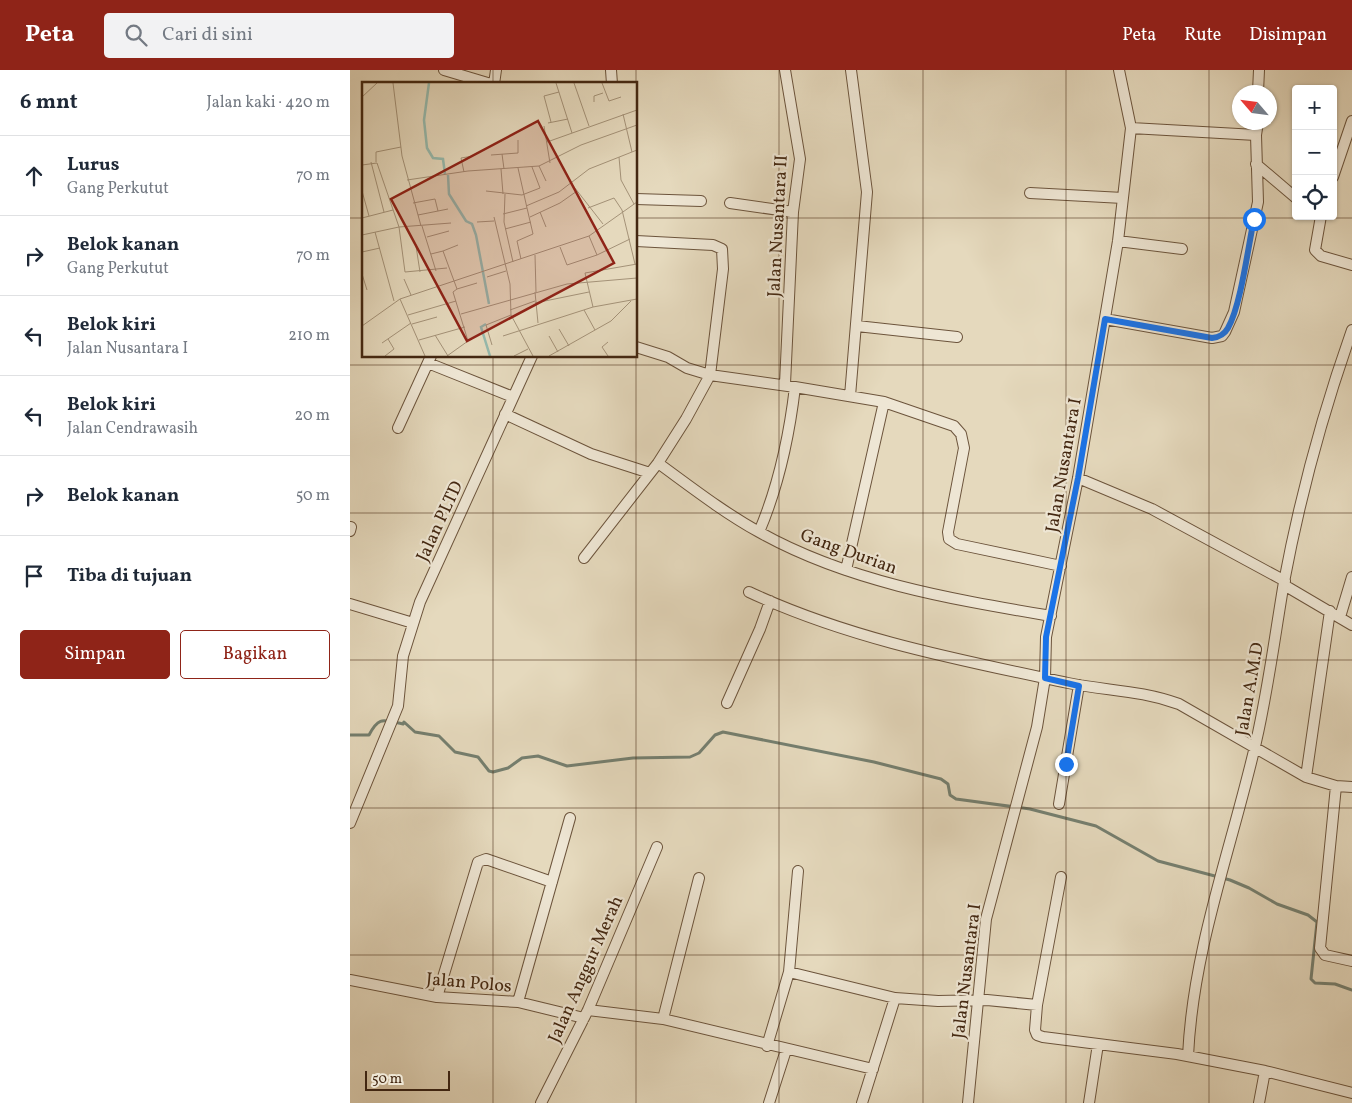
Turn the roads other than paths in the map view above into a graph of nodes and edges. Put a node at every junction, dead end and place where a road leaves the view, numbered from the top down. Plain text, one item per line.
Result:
1 (444, 70) edge
2 (785, 70) edge
3 (851, 70) edge
4 (1119, 70) edge
5 (1259, 70) edge
6 (485, 82) edge
7 (1258, 85) edge
8 (1352, 121) edge
9 (1130, 128) junction
10 (1257, 130) edge
11 (1256, 135) junction
12 (1256, 164) junction
13 (1334, 175) edge
14 (1030, 193) dead end
15 (1292, 195) edge
16 (1123, 198) junction
17 (638, 199) edge
18 (701, 201) dead end
19 (730, 203) dead end
20 (793, 212) junction
21 (1320, 220) edge
22 (638, 241) edge
23 (1118, 241) junction
24 (1182, 249) dead end
25 (1352, 264) edge
26 (1105, 319) junction
27 (857, 326) junction
28 (1352, 330) edge
29 (957, 337) dead end
30 (638, 348) edge
31 (531, 358) edge
32 (430, 360) edge
33 (710, 375) junction
34 (790, 386) junction
35 (850, 396) junction
36 (513, 397) junction
37 (884, 402) junction
38 (505, 414) junction
39 (398, 428) dead end
40 (658, 463) junction
41 (650, 473) junction
42 (1078, 478) junction
43 (759, 532) junction
44 (584, 558) dead end
45 (1061, 566) junction
46 (846, 570) junction
47 (1352, 577) edge
48 (1284, 583) junction
49 (749, 592) dead end
50 (770, 601) junction
51 (350, 604) edge
52 (1330, 611) junction
53 (1051, 616) junction
54 (1340, 617) junction
55 (413, 623) junction
56 (1352, 625) edge
57 (1045, 678) junction
58 (1079, 686) junction
59 (727, 703) dead end
60 (1254, 748) junction
61 (1306, 777) junction
62 (1336, 786) junction
63 (1352, 787) edge
64 (1059, 804) dead end
65 (570, 818) dead end
66 (350, 822) edge
67 (657, 847) dead end
68 (798, 871) dead end
69 (1062, 876) dead end
70 (699, 878) dead end
71 (552, 882) junction
72 (1352, 961) edge
73 (789, 972) junction
74 (350, 980) edge
75 (437, 997) junction
76 (895, 998) junction
77 (977, 1000) junction
78 (518, 1002) junction
79 (1037, 1005) junction
80 (586, 1014) junction
81 (663, 1019) junction
82 (1098, 1044) junction
83 (767, 1046) junction
84 (786, 1050) junction
85 (1188, 1056) junction
86 (873, 1069) junction
87 (1265, 1071) junction
88 (1352, 1093) edge
89 (541, 1103) edge
90 (768, 1103) edge
91 (862, 1103) edge
92 (968, 1103) edge
93 (1088, 1103) edge
94 (1259, 1103) edge

1 - 6 street
2 - 20 street, Jalan Nusantara II
3 - 27 street
4 - 9 street, Jalan Nusantara I
5 - 7 street
8 - 13 street
9 - 11 street
9 - 16 street, Jalan Nusantara I
10 - 11 street
11 - 12 street
12 - 15 street
12 - 26 street
14 - 16 street
16 - 23 street, Jalan Nusantara I
17 - 18 street
19 - 20 street
20 - 34 street, Jalan Nusantara II
21 - 25 street
22 - 33 street
23 - 24 street
23 - 26 street, Jalan Nusantara I
26 - 42 street, Jalan Nusantara I
27 - 29 street
27 - 35 street
28 - 48 street, Jalan A.M.D
30 - 33 street
31 - 36 street, Jalan PLTD
32 - 36 street
32 - 39 street
33 - 34 street
33 - 40 street
34 - 35 street
34 - 43 street, Jalan Nusantara II
35 - 37 street
36 - 38 street, Jalan PLTD
37 - 45 street
37 - 46 street
38 - 41 street
38 - 55 street, Jalan PLTD
40 - 41 street
40 - 43 street, Gang Durian
41 - 44 street
42 - 45 street, Jalan Nusantara I
42 - 48 street
43 - 46 street, Gang Durian
45 - 53 street, Jalan Nusantara I
46 - 53 street, Gang Durian
47 - 54 street
48 - 52 street
48 - 60 street, Jalan A.M.D
49 - 50 street
50 - 57 street
50 - 59 street
51 - 55 street
52 - 54 street
52 - 61 street
53 - 57 street, Jalan Nusantara I
54 - 56 street
55 - 66 street, Jalan PLTD
57 - 58 street
57 - 77 street, Jalan Nusantara I
58 - 60 street
58 - 64 street
60 - 61 street
60 - 85 street, Jalan A.M.D
61 - 62 street
62 - 63 street
62 - 72 street
65 - 71 street
67 - 80 street, Jalan Anggur Merah
68 - 73 street
69 - 79 street
70 - 81 street
71 - 75 street
71 - 78 street
73 - 76 street
73 - 83 street
74 - 75 street, Jalan Polos
75 - 78 street, Jalan Polos
76 - 77 street
76 - 86 street
77 - 79 street
77 - 92 street, Jalan Nusantara I
78 - 80 street, Jalan Polos
79 - 82 street
80 - 81 street, Jalan Polos
80 - 89 street, Jalan Anggur Merah
81 - 83 street, Jalan Polos
82 - 85 street
82 - 93 street
83 - 84 street, Jalan Polos
84 - 86 street, Jalan Polos
84 - 90 street
85 - 87 street
86 - 91 street
87 - 88 street
87 - 94 street

